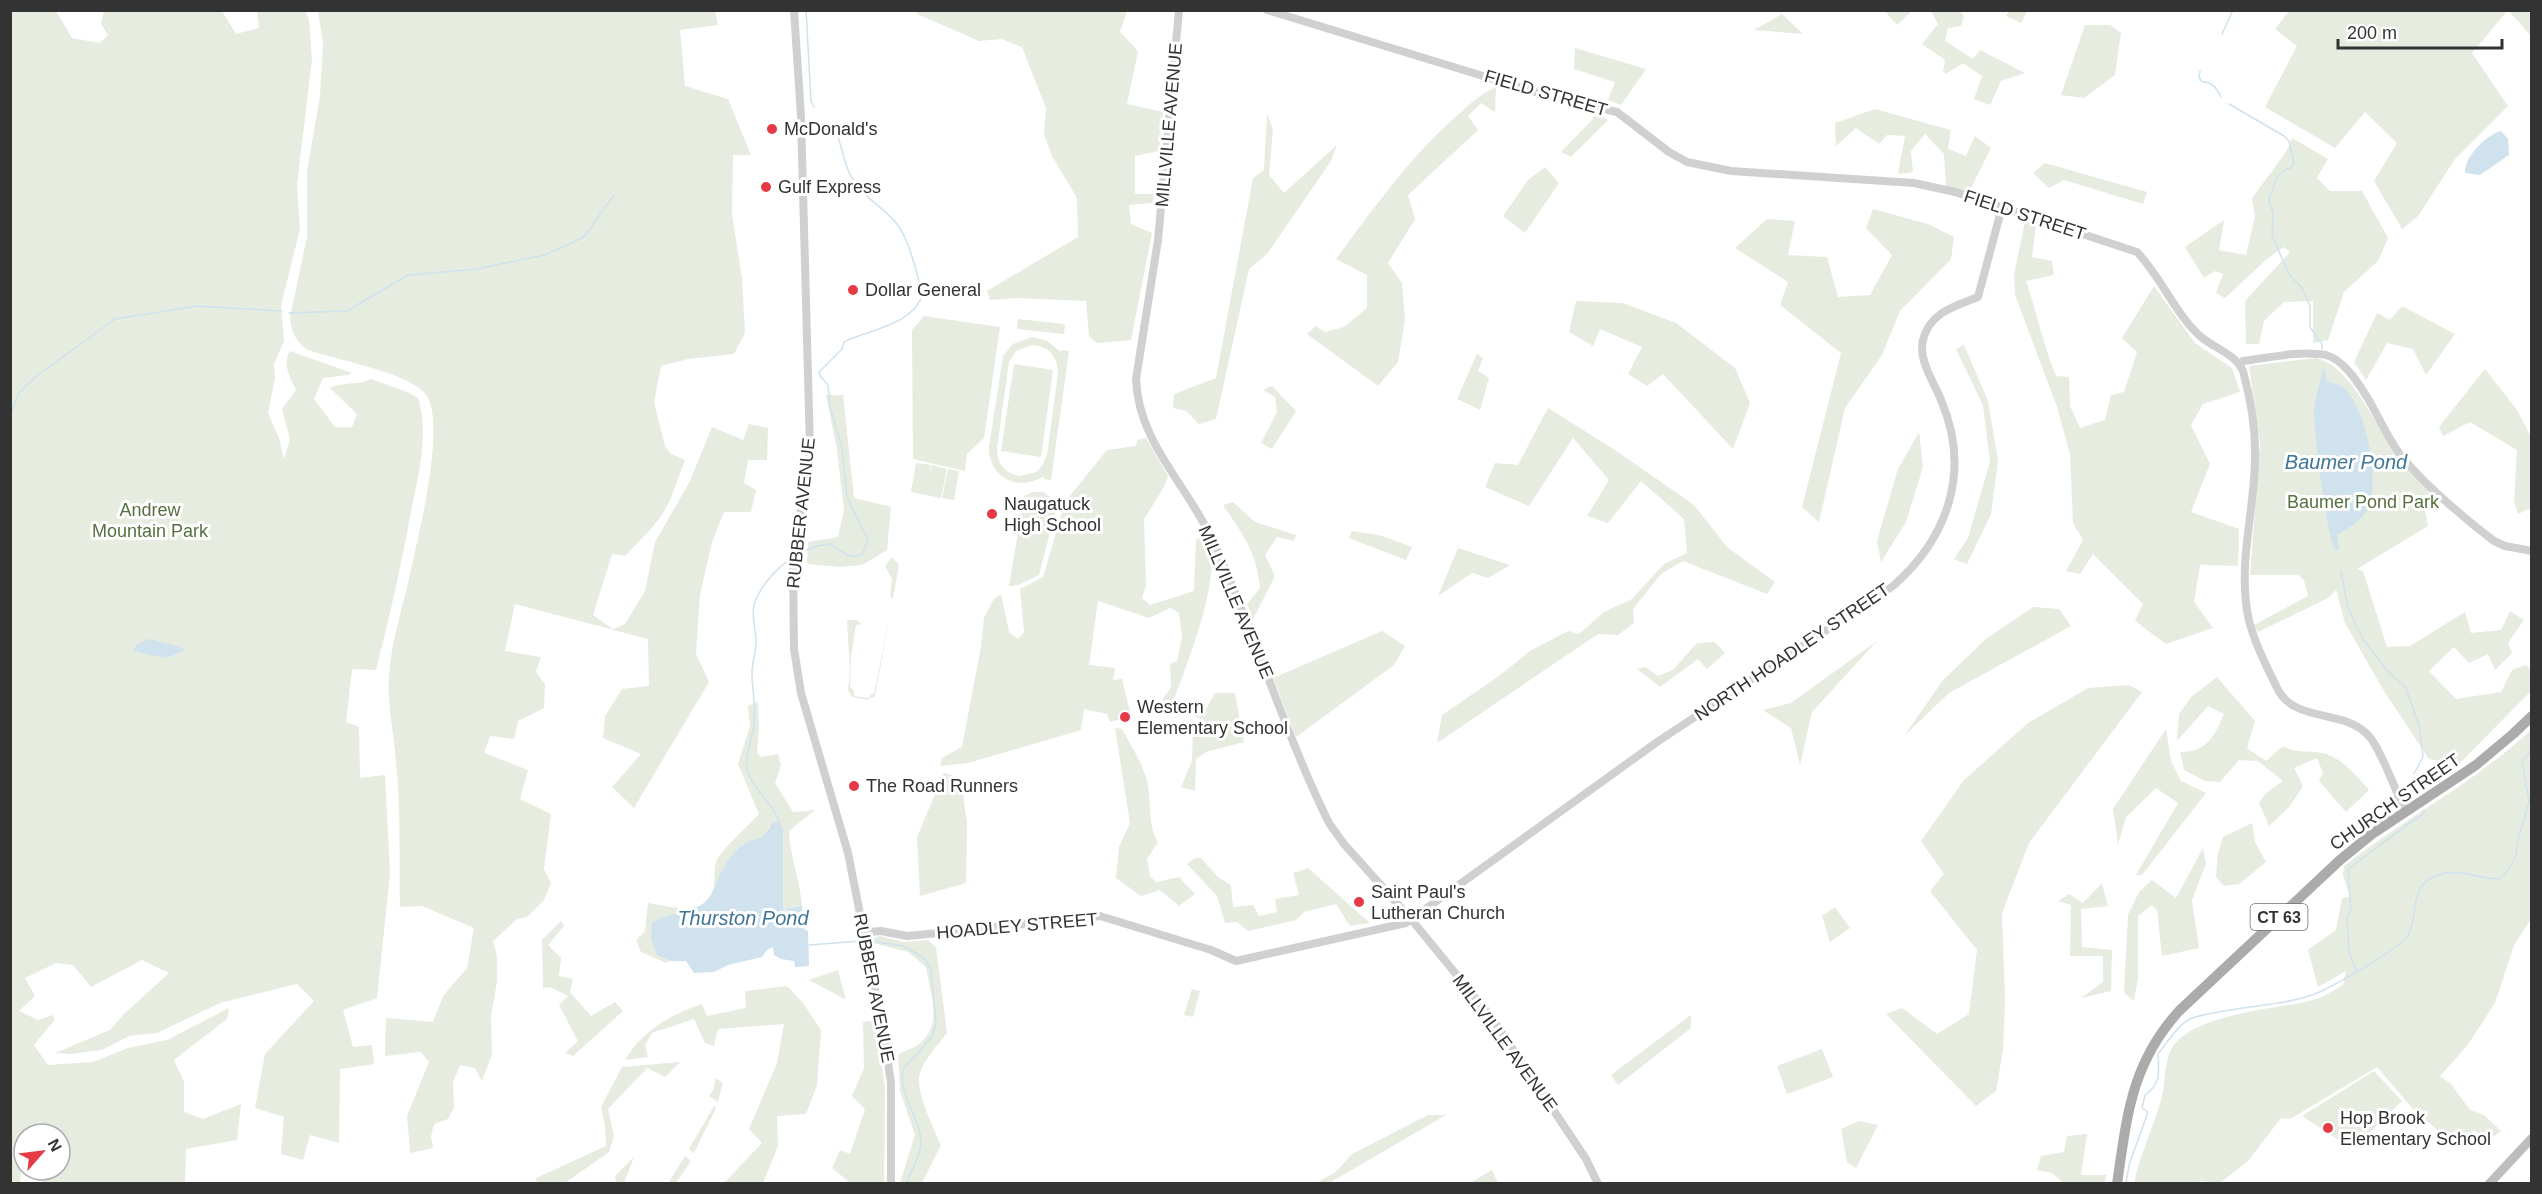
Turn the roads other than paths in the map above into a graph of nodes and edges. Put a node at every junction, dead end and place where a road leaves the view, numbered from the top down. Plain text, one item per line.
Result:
1 (794, 10) edge
2 (1179, 10) edge
3 (1267, 10) edge
4 (2002, 207) junction
5 (2240, 364) junction
6 (2532, 551) edge
7 (2532, 716) edge
8 (2406, 812) junction
9 (1411, 919) junction
10 (864, 935) junction
11 (2532, 1138) edge
12 (891, 1184) edge
13 (1598, 1184) edge
14 (2117, 1184) edge
15 (2489, 1184) edge

1 - 10 street, RUBBER AVENUE
2 - 9 street, MILLVILLE AVENUE
3 - 4 street, FIELD STREET
4 - 5 street, FIELD STREET
4 - 9 street, NORTH HOADLEY STREET
5 - 6 street
5 - 8 street
7 - 8 main road, CHURCH STREET / CT 63
8 - 14 main road, CHURCH STREET / CT 63
9 - 10 street, HOADLEY STREET
9 - 13 street, MILLVILLE AVENUE
10 - 12 street, RUBBER AVENUE
11 - 15 main road

